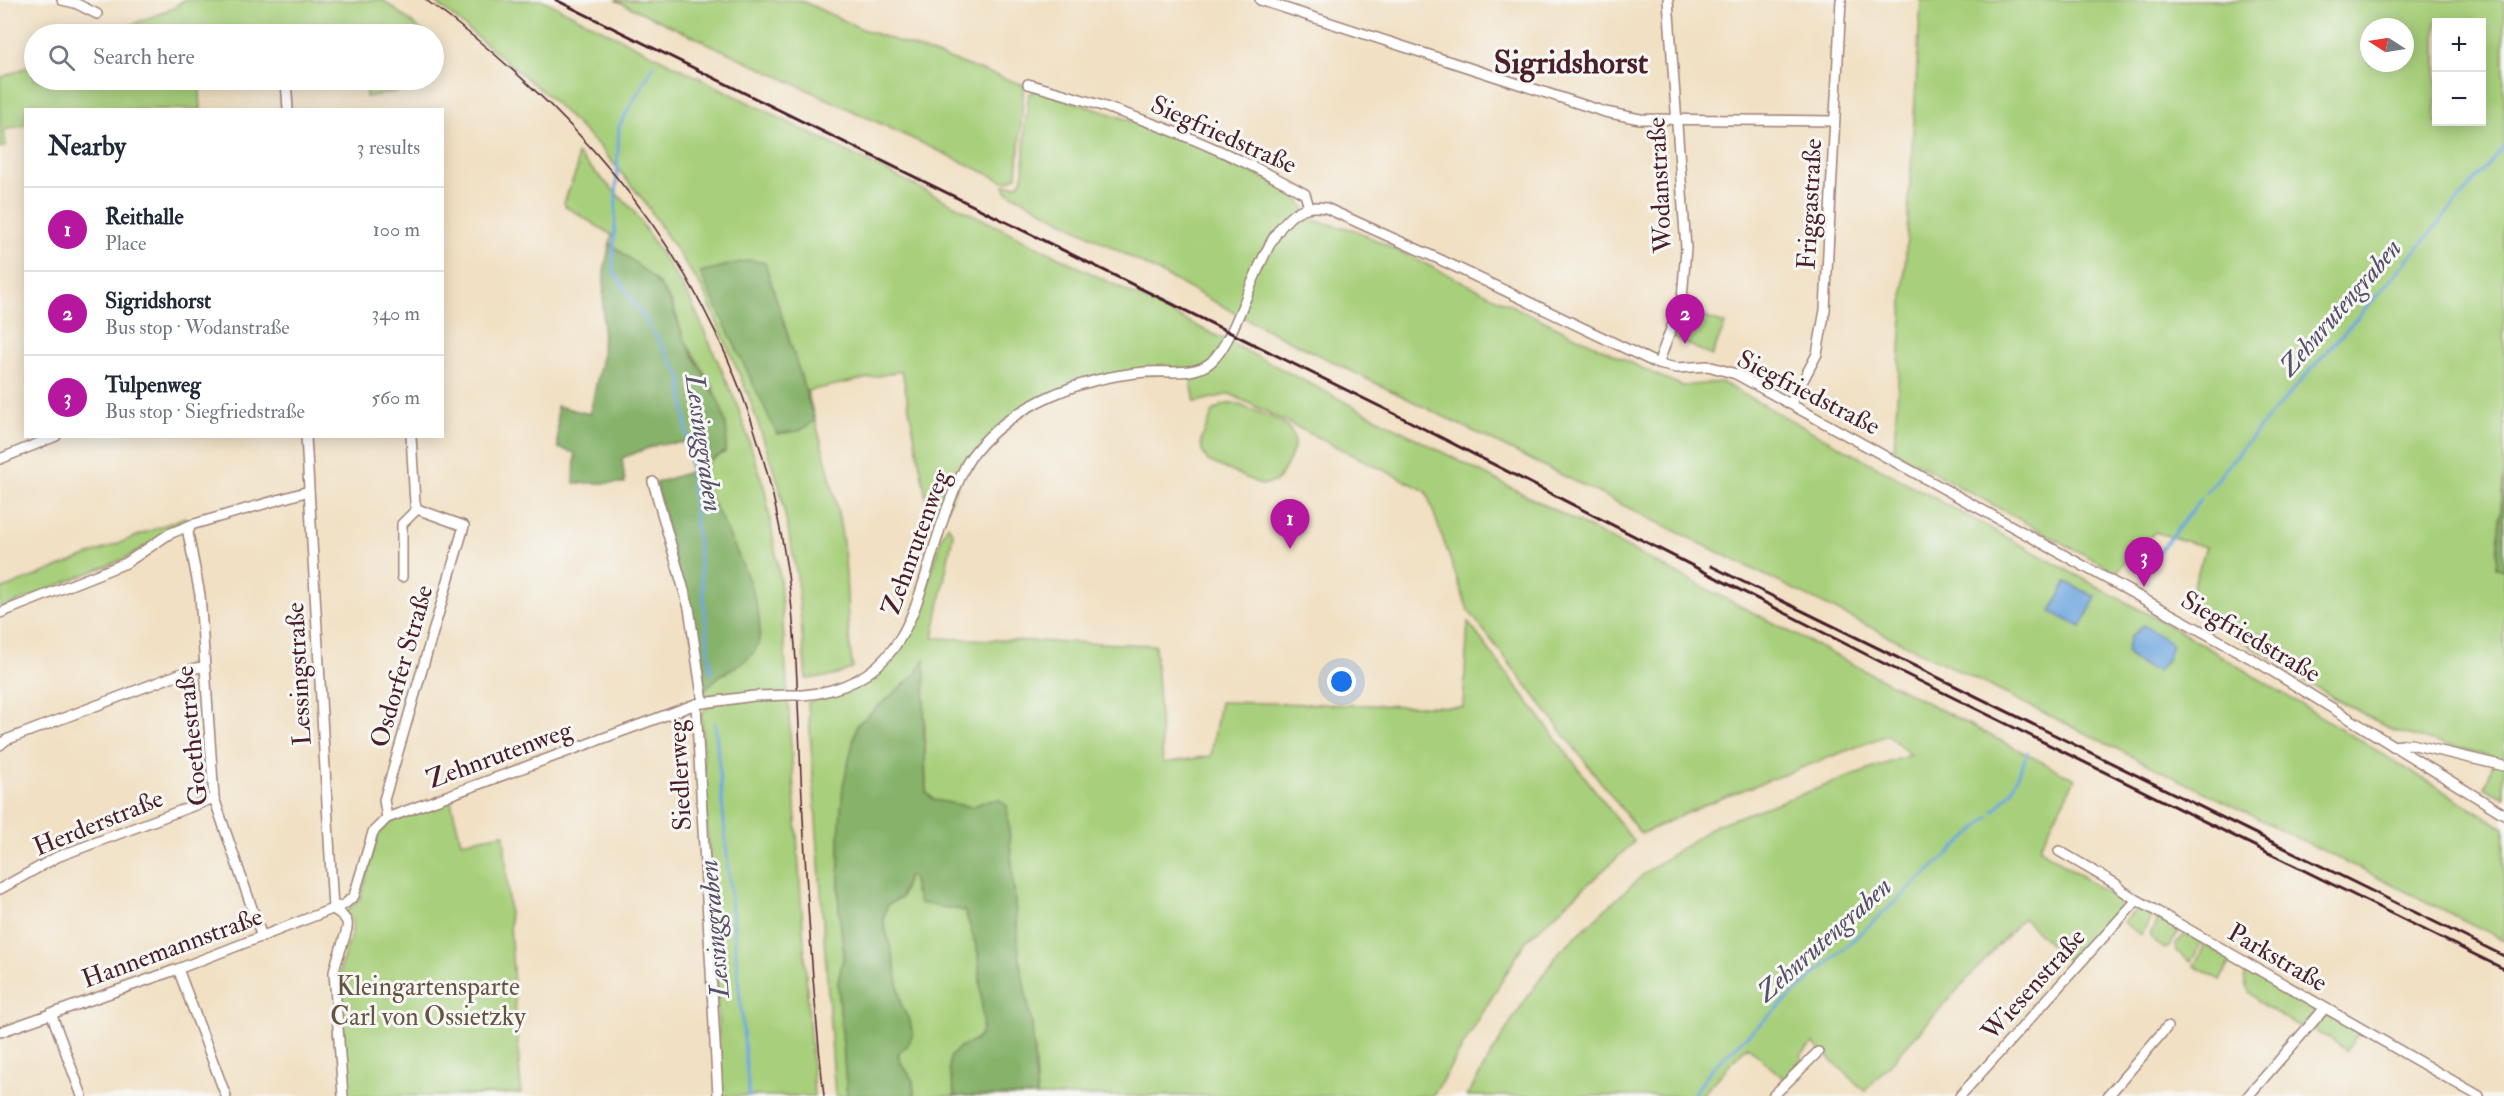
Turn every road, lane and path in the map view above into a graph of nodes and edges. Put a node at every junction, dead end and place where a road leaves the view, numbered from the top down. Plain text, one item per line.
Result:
1 (62, 0) edge
2 (1260, 0) edge
3 (1668, 0) edge
4 (1841, 0) edge
5 (97, 14) dead end
6 (1028, 84) dead end
7 (287, 90) edge
8 (288, 108) edge
9 (1676, 120) junction
10 (1834, 121) junction
11 (1309, 207) junction
12 (1658, 363) junction
13 (1791, 403) junction
14 (51, 438) edge
15 (306, 438) edge
16 (411, 438) edge
17 (0, 459) edge
18 (653, 482) dead end
19 (309, 491) junction
20 (417, 509) junction
21 (191, 525) junction
22 (402, 577) dead end
23 (0, 613) edge
24 (204, 667) junction
25 (700, 703) junction
26 (0, 745) edge
27 (2393, 746) junction
28 (2504, 766) edge
29 (214, 798) junction
30 (2504, 814) edge
31 (387, 818) junction
32 (2059, 851) dead end
33 (0, 890) edge
34 (2137, 900) junction
35 (333, 909) junction
36 (262, 937) junction
37 (178, 969) junction
38 (2325, 1008) junction
39 (51, 1013) junction
40 (2168, 1027) dead end
41 (0, 1032) edge
42 (1818, 1052) dead end
43 (82, 1096) edge
44 (226, 1096) edge
45 (343, 1096) edge
46 (718, 1096) edge
47 (1773, 1096) edge
48 (1960, 1096) edge
49 (2108, 1096) edge
50 (2248, 1096) edge
51 (2479, 1096) edge

1 - 5 street
2 - 9 street
3 - 9 street, Wodanstraße
4 - 10 street, Friggastraße
6 - 11 street, Siegfriedstraße
7 - 8 street
9 - 10 street
9 - 12 street, Wodanstraße
10 - 13 street, Friggastraße
11 - 12 street, Siegfriedstraße
11 - 25 street, Zehnrutenweg, bridge
12 - 13 street, Siegfriedstraße
13 - 27 street, Siegfriedstraße
14 - 17 street
15 - 19 street, Lessingstraße
16 - 20 street
18 - 25 street, Siedlerweg
19 - 21 street
19 - 35 street, Lessingstraße
20 - 22 street
20 - 31 street, Osdorfer Straße
21 - 23 street
21 - 24 street, Goethestraße
24 - 26 street
24 - 29 street, Goethestraße
25 - 31 street, Zehnrutenweg
25 - 46 street, Siedlerweg
27 - 28 street
27 - 30 street, Siegfriedstraße
29 - 33 street, Herderstraße
29 - 36 street, Goethestraße
31 - 35 street, Hannemannstraße
32 - 34 street, Parkstraße
34 - 38 street, Parkstraße
34 - 48 street, Wiesenstraße
35 - 36 street, Hannemannstraße
35 - 45 street
36 - 37 street, Hannemannstraße
37 - 39 street, Hannemannstraße
37 - 44 street
38 - 50 street
38 - 51 street, Parkstraße
39 - 41 street, Hannemannstraße
39 - 43 street
40 - 49 street
42 - 47 street

